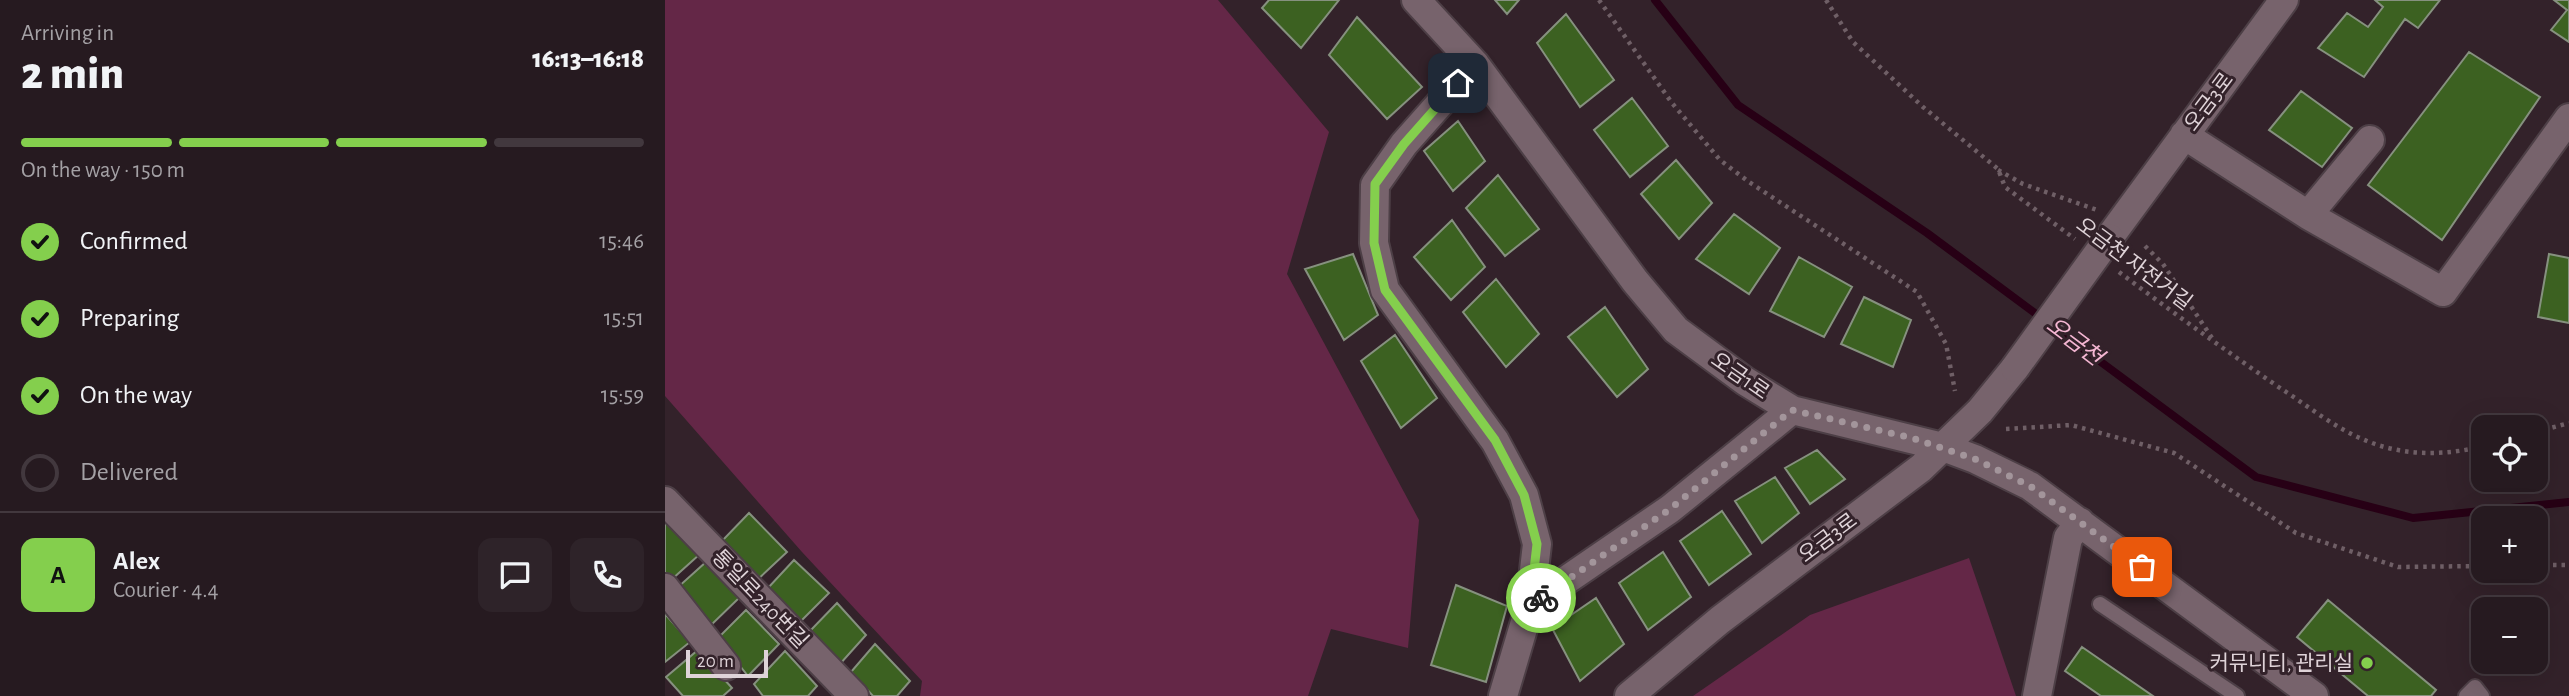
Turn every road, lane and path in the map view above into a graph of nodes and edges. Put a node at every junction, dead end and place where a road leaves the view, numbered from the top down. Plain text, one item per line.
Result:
1 (1416, 0) edge
2 (1599, 0) edge
3 (1826, 0) edge
4 (2284, 0) edge
5 (1475, 64) junction
6 (2569, 118) edge
7 (2184, 135) junction
8 (2370, 140) dead end
9 (1998, 169) junction
10 (2098, 210) dead end
11 (2308, 215) junction
12 (2097, 242) junction
13 (2145, 246) dead end
14 (2117, 271) dead end
15 (2218, 346) junction
16 (1955, 391) dead end
17 (1792, 410) junction
18 (2569, 423) edge
19 (2005, 429) dead end
20 (2548, 429) edge
21 (1943, 447) junction
22 (2471, 448) edge
23 (665, 501) edge
24 (2080, 522) junction
25 (2548, 565) edge
26 (2569, 565) edge
27 (2471, 566) edge
28 (665, 588) edge
29 (2101, 604) dead end
30 (1530, 605) junction
31 (726, 666) dead end
32 (854, 696) edge
33 (1503, 696) edge
34 (1629, 696) edge
35 (2037, 696) edge
36 (2237, 696) edge
37 (2313, 696) edge
38 (2466, 696) edge
39 (2482, 696) edge

1 - 5 street, 오금1로
2 - 16 path
3 - 9 path, 오금천 자전거길
4 - 7 street, 오금3로
5 - 17 street, 오금1로
5 - 30 street
6 - 11 street
7 - 11 street
7 - 12 street, 오금3로
8 - 11 street
9 - 10 path
9 - 12 path, 오금천 자전거길
12 - 21 street, 오금3로, bridge
13 - 15 path
14 - 15 path, 오금천 자전거길
15 - 22 path, 오금천 자전거길
17 - 21 street, 오금1로
17 - 30 street
18 - 20 path
19 - 27 path
21 - 24 street, 오금1로
21 - 34 street, 오금3로
23 - 32 street, 통일로240번길
24 - 35 street
24 - 37 street, 오금1로
25 - 26 path
28 - 31 street
29 - 36 lane
30 - 33 street
38 - 39 lane

